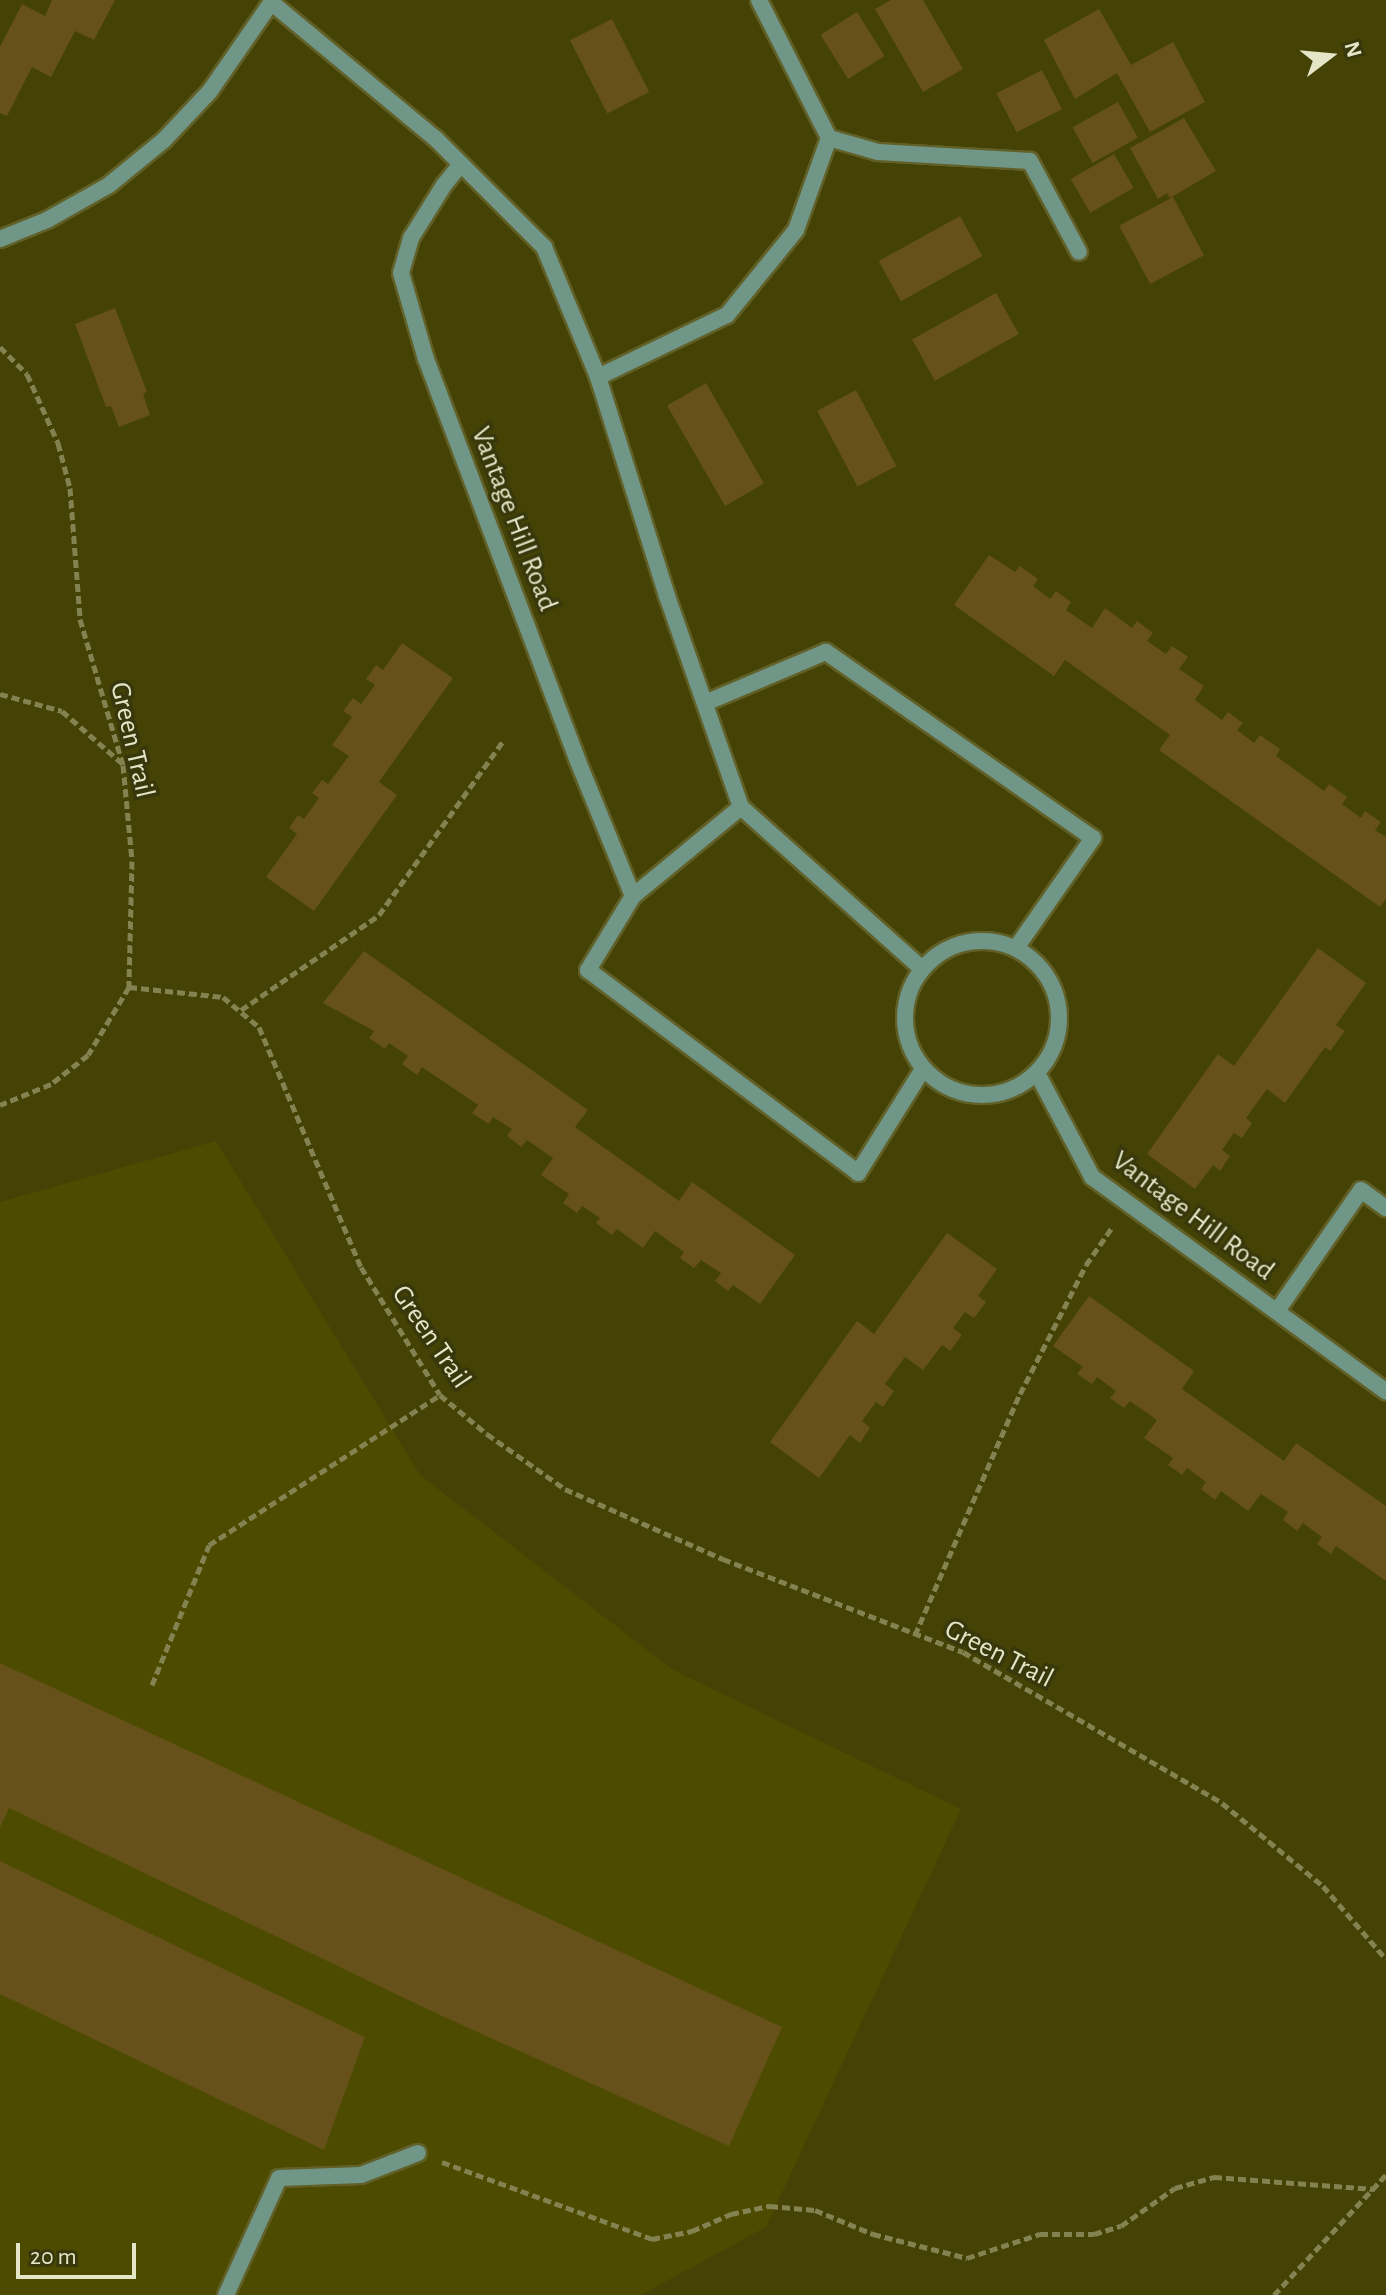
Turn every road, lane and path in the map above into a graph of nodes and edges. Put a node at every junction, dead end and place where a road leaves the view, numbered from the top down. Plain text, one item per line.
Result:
1 (759, 0) edge
2 (272, 1) edge
3 (829, 138) junction
4 (461, 164) junction
5 (0, 239) edge
6 (1079, 252) dead end
7 (0, 347) edge
8 (598, 377) junction
9 (0, 694) edge
10 (705, 703) junction
11 (503, 741) dead end
12 (123, 765) junction
13 (741, 807) junction
14 (633, 896) junction
15 (1016, 948) junction
16 (922, 969) junction
17 (129, 987) junction
18 (241, 1010) junction
19 (923, 1069) junction
20 (1037, 1073) junction
21 (0, 1105) edge
22 (1128, 1203) junction
23 (1386, 1208) edge
24 (1277, 1311) junction
25 (1386, 1391) edge
26 (440, 1395) junction
27 (915, 1635) junction
28 (152, 1685) dead end
29 (1386, 1959) edge
30 (418, 2153) joint
31 (1386, 2175) edge
32 (1375, 2189) junction
33 (226, 2295) edge
34 (1274, 2295) edge

1 - 3 street
2 - 4 street
2 - 5 street
3 - 6 street
3 - 8 street
4 - 8 street
4 - 14 street, Vantage Hill Road
7 - 12 path, Green Trail
8 - 10 street
9 - 12 path
10 - 13 street
10 - 15 street
11 - 18 path
12 - 17 path, Green Trail
13 - 14 street
13 - 16 street
14 - 19 street
15 - 16 street
15 - 20 street
16 - 19 street
17 - 18 path, Green Trail
17 - 21 path
18 - 26 path, Green Trail
19 - 20 street
20 - 22 street, Vantage Hill Road
22 - 24 street, Vantage Hill Road
22 - 27 path
23 - 24 street, Vantage Hill Road
24 - 25 street, Vantage Hill Road
26 - 27 path, Green Trail
26 - 28 path
27 - 29 path, Green Trail
30 - 32 path
30 - 33 street
31 - 32 path
32 - 34 path

